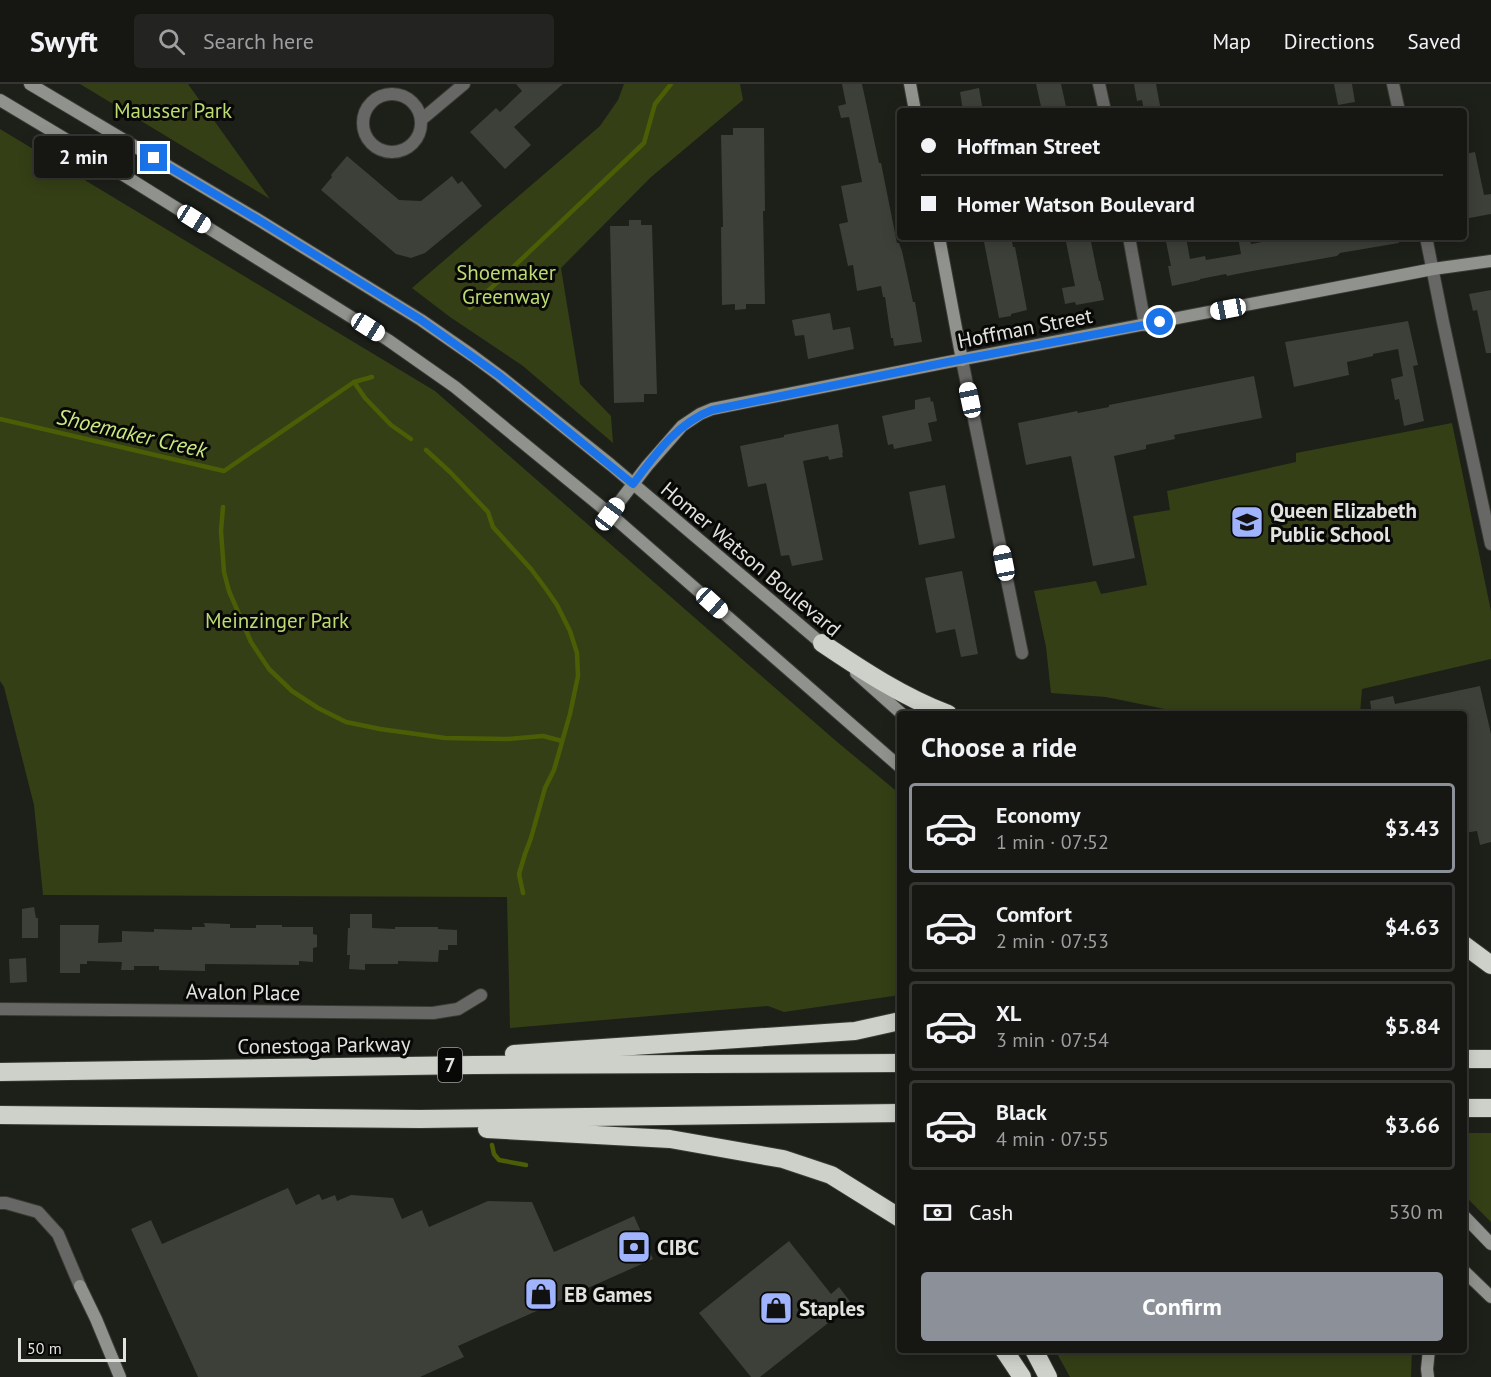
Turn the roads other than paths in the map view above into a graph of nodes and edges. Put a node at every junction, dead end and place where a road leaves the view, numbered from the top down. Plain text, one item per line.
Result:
1 (30, 84) edge
2 (464, 84) edge
3 (910, 84) edge
4 (1099, 84) edge
5 (1393, 84) edge
6 (0, 100) edge
7 (914, 108) edge
8 (1104, 108) edge
9 (1398, 108) edge
10 (421, 120) junction
11 (940, 240) edge
12 (1130, 240) edge
13 (1427, 240) edge
14 (1491, 261) edge
15 (1433, 269) junction
16 (1145, 325) junction
17 (962, 360) junction
18 (633, 484) junction
19 (610, 514) junction
20 (1491, 544) edge
21 (822, 643) junction
22 (1022, 653) dead end
23 (899, 711) edge
24 (940, 711) edge
25 (897, 764) edge
26 (1467, 947) edge
27 (1491, 965) edge
28 (481, 995) dead end
29 (0, 1009) edge
30 (897, 1022) edge
31 (1467, 1059) edge
32 (1491, 1059) edge
33 (897, 1063) edge
34 (474, 1065) junction
35 (0, 1072) edge
36 (1467, 1108) edge
37 (1491, 1108) edge
38 (897, 1113) edge
39 (0, 1115) edge
40 (420, 1119) junction
41 (0, 1203) edge
42 (897, 1216) edge
43 (1467, 1219) edge
44 (1491, 1244) edge
45 (1467, 1273) edge
46 (80, 1286) joint
47 (1491, 1297) edge
48 (1006, 1353) edge
49 (1036, 1353) edge
50 (1429, 1353) edge
51 (120, 1377) edge
52 (1022, 1377) edge
53 (1048, 1377) edge
54 (1428, 1377) edge

1 - 18 main road, Homer Watson Boulevard
2 - 10 street
3 - 7 main road
4 - 8 street
5 - 9 street
6 - 19 main road
10 - 10 street
11 - 17 main road
12 - 16 street
13 - 15 street
14 - 15 main road, Hoffman Street
15 - 16 main road, Hoffman Street
15 - 20 street
16 - 17 main road, Hoffman Street
17 - 18 main road, Hoffman Street
17 - 22 street
18 - 19 main road, Hoffman Street
18 - 21 main road, Homer Watson Boulevard
19 - 25 main road
21 - 23 main road, Homer Watson Boulevard
21 - 24 highway
26 - 27 highway
28 - 29 street, Avalon Place
30 - 34 highway
31 - 32 highway
33 - 34 highway, Conestoga Parkway / 7
34 - 35 highway, Conestoga Parkway / 7
36 - 37 highway
38 - 40 highway
39 - 40 highway
40 - 42 highway
41 - 46 street
43 - 44 main road
45 - 47 main road
46 - 51 main road
48 - 52 highway
49 - 53 highway
50 - 54 main road

